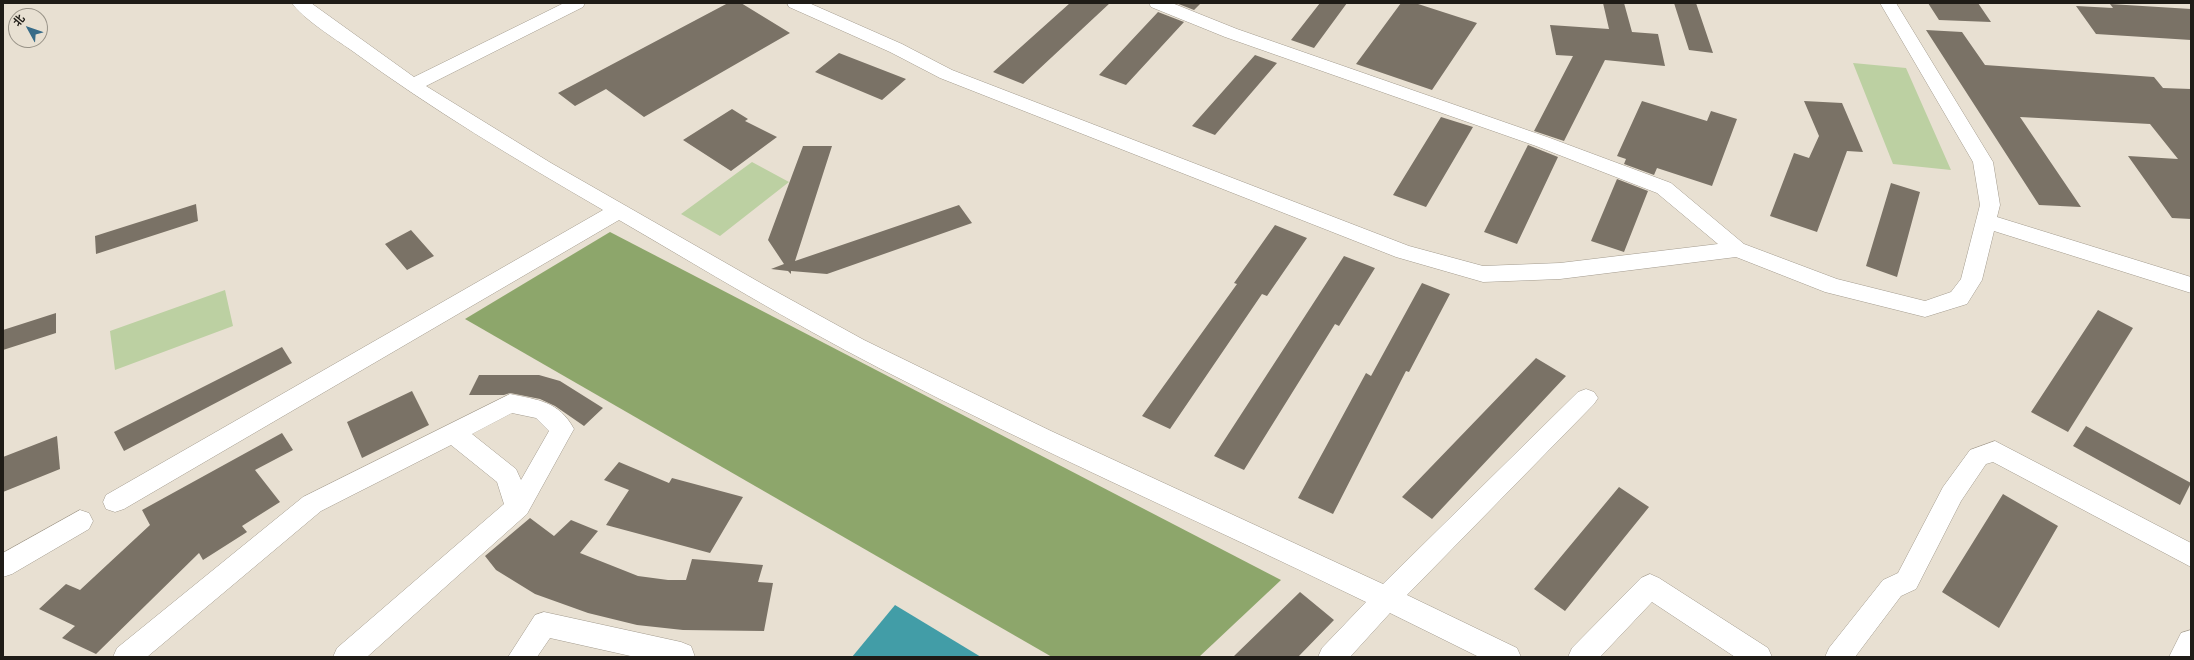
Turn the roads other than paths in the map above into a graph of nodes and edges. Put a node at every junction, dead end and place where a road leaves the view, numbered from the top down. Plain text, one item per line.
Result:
1 (300, 3) edge
2 (577, 3) edge
3 (795, 3) edge
4 (1157, 3) edge
5 (1888, 3) edge
6 (413, 85) junction
7 (618, 211) junction
8 (1986, 221) junction
9 (1737, 248) junction
10 (2191, 285) edge
11 (1586, 398) dead end
12 (453, 433) junction
13 (115, 502) dead end
14 (518, 507) junction
15 (80, 521) dead end
16 (2191, 556) edge
17 (3, 566) edge
18 (1388, 597) junction
19 (2191, 642) edge
20 (127, 657) edge
21 (348, 657) edge
22 (522, 657) edge
23 (681, 657) edge
24 (1332, 657) edge
25 (1507, 657) edge
26 (1582, 657) edge
27 (1758, 657) edge
28 (1839, 657) edge
29 (2183, 657) edge

1 - 6 lane
2 - 6 lane
3 - 9 lane
4 - 9 lane
5 - 8 lane
6 - 7 lane
7 - 13 lane
7 - 18 lane
8 - 9 lane
8 - 10 lane
11 - 18 lane
12 - 14 lane
12 - 14 lane
12 - 20 lane
14 - 21 lane
15 - 17 lane
16 - 28 lane
18 - 24 lane
18 - 25 lane
19 - 29 lane
22 - 23 lane
26 - 27 lane

